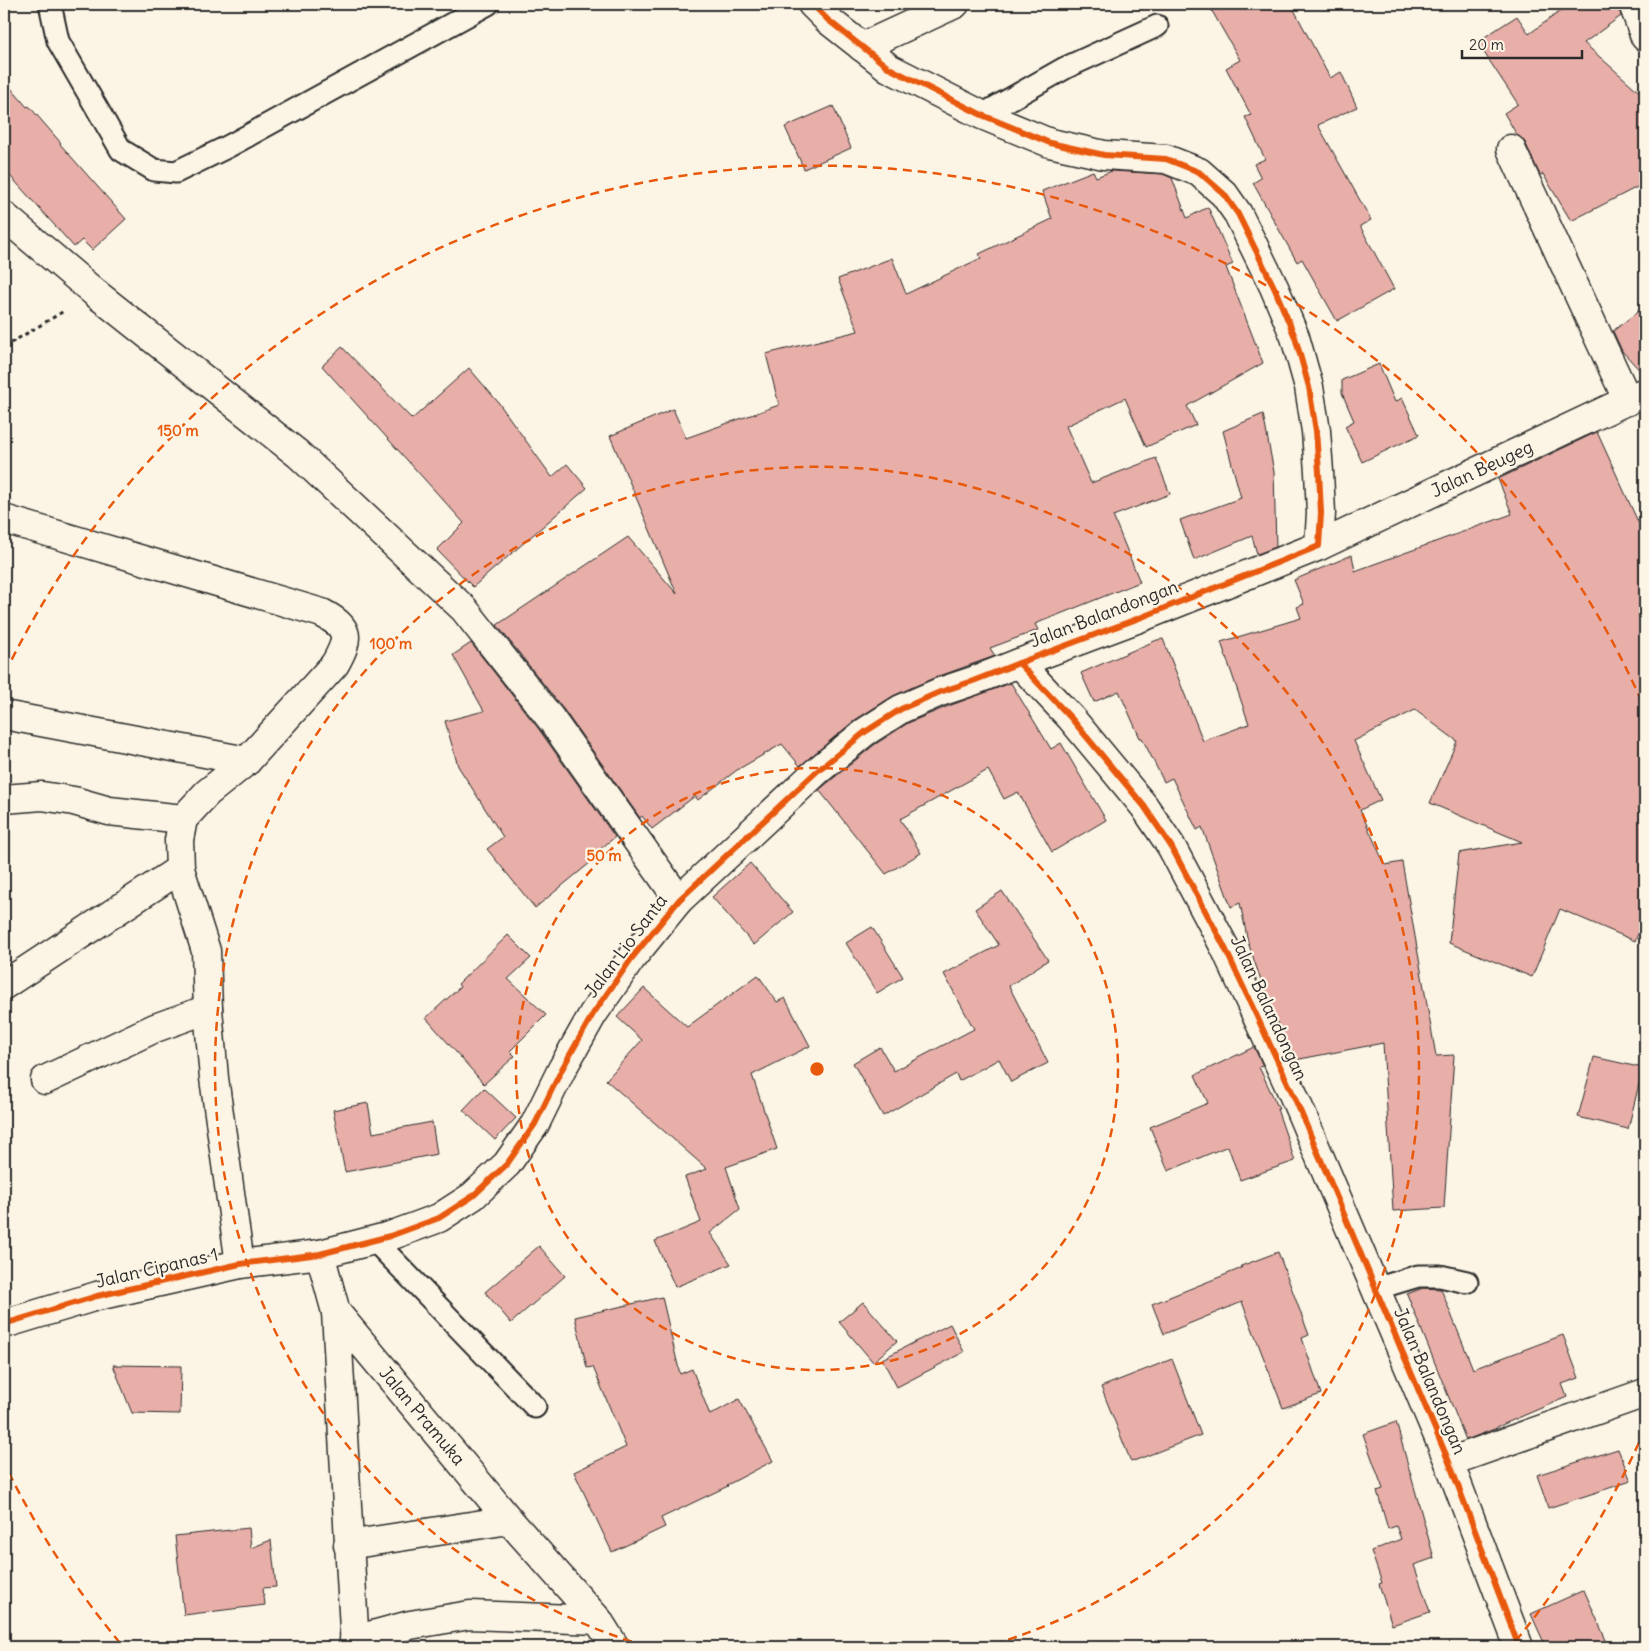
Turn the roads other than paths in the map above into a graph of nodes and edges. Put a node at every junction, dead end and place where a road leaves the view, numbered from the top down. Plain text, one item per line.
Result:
1 (50, 4) edge
2 (488, 4) edge
3 (812, 4) edge
4 (956, 4) edge
5 (1633, 4) edge
6 (1157, 26) dead end
7 (1645, 38) edge
8 (862, 47) junction
9 (982, 115) junction
10 (1511, 150) dead end
11 (4, 216) edge
12 (1637, 396) edge
13 (4, 519) edge
14 (1319, 546) junction
15 (1019, 662) junction
16 (4, 715) edge
17 (247, 760) junction
18 (4, 799) edge
19 (183, 820) junction
20 (180, 869) junction
21 (679, 900) junction
22 (4, 985) edge
23 (208, 1009) junction
24 (46, 1080) dead end
25 (374, 1240) junction
26 (320, 1254) junction
27 (240, 1264) junction
28 (1467, 1282) dead end
29 (1375, 1289) junction
30 (336, 1312) junction
31 (4, 1324) edge
32 (1645, 1393) edge
33 (535, 1406) dead end
34 (1449, 1462) junction
35 (509, 1520) junction
36 (348, 1545) junction
37 (598, 1620) junction
38 (354, 1644) edge
39 (615, 1647) edge
40 (1520, 1647) edge

1 - 2 lane
3 - 8 street
4 - 8 street
5 - 7 street
6 - 9 lane
8 - 9 street
9 - 14 street
10 - 12 street
11 - 21 street
12 - 14 street, Jalan Beugeg
13 - 17 street
14 - 15 street, Jalan Balandongan
15 - 21 street, Jalan Lio Santa
15 - 29 street, Jalan Balandongan
16 - 17 street
17 - 19 street
18 - 19 street
19 - 20 street
20 - 22 street
20 - 23 street
21 - 25 street, Jalan Lio Santa
23 - 24 street
23 - 27 street
25 - 26 street, Jalan Lio Santa
25 - 33 lane
26 - 27 street, Jalan Cipanas 1
26 - 30 street, Jalan Pramuka
27 - 31 street, Jalan Cipanas 1
28 - 29 lane
29 - 34 street, Jalan Balandongan
30 - 35 street, Jalan Pramuka
30 - 36 street, Jalan Pramuka
32 - 34 street
34 - 40 street, Jalan Balandongan
35 - 36 street
35 - 37 street, Jalan Pramuka
36 - 38 street, Jalan Pramuka
37 - 38 street, Jalan Pramuka
37 - 39 street, Jalan Pramuka

